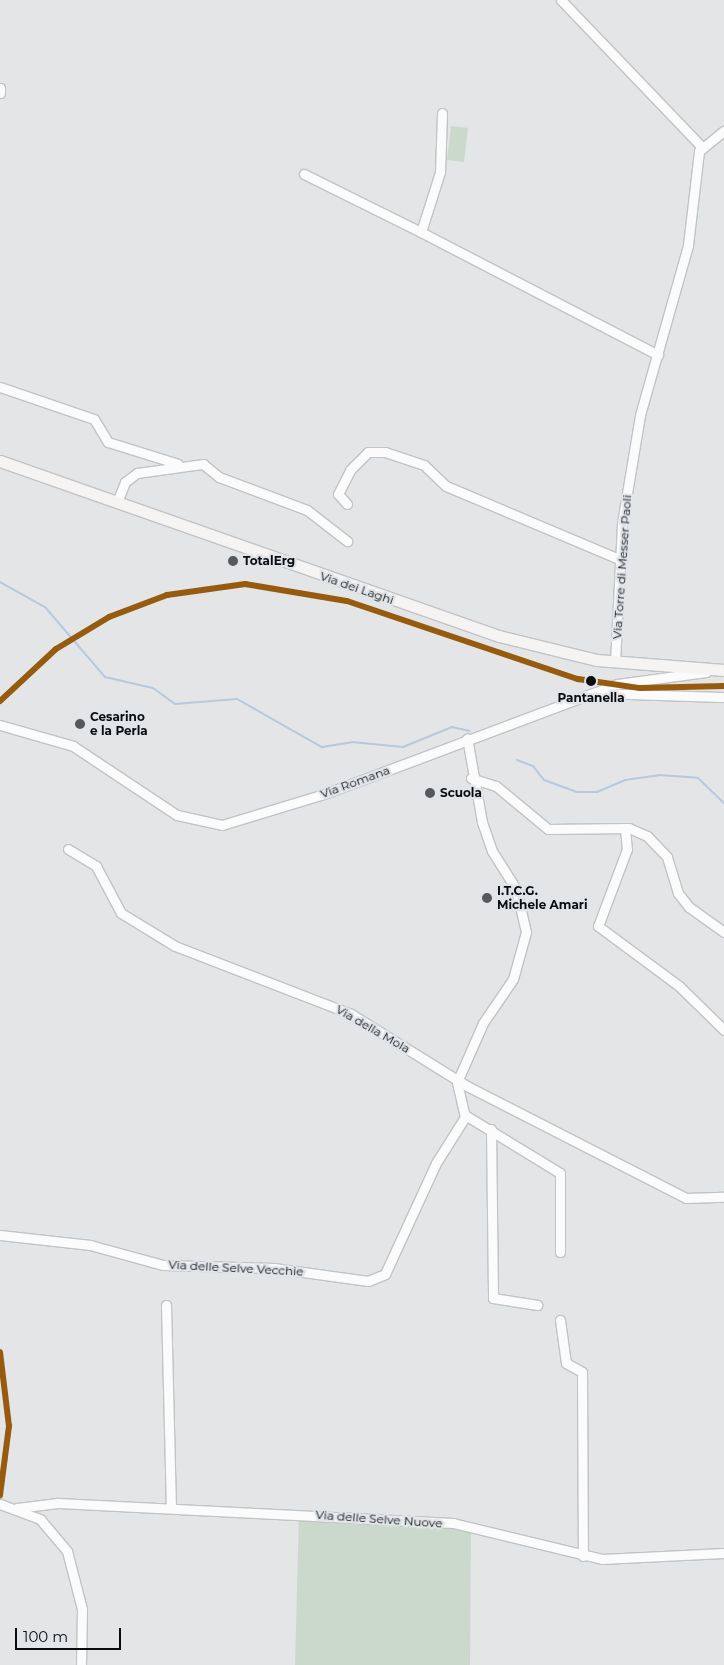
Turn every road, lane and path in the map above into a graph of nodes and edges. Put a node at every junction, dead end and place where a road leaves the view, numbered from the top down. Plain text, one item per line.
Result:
1 (561, 0) edge
2 (0, 88) edge
3 (0, 93) edge
4 (442, 113) dead end
5 (724, 131) edge
6 (701, 146) junction
7 (304, 174) dead end
8 (421, 232) junction
9 (658, 355) junction
10 (0, 387) edge
11 (0, 461) edge
12 (182, 466) junction
13 (117, 502) junction
14 (348, 504) dead end
15 (348, 541) dead end
16 (621, 560) junction
17 (616, 662) junction
18 (724, 670) edge
19 (592, 693) junction
20 (724, 696) edge
21 (0, 725) edge
22 (467, 738) junction
23 (471, 778) junction
24 (626, 828) junction
25 (68, 849) dead end
26 (724, 932) edge
27 (723, 1025) edge
28 (457, 1081) junction
29 (466, 1115) junction
30 (491, 1128) junction
31 (724, 1198) edge
32 (0, 1235) edge
33 (560, 1252) dead end
34 (166, 1305) dead end
35 (537, 1305) dead end
36 (560, 1320) dead end
37 (0, 1504) edge
38 (17, 1508) junction
39 (171, 1508) junction
40 (724, 1552) edge
41 (583, 1556) junction
42 (81, 1665) edge

1 - 6 street
2 - 3 street
4 - 8 street
5 - 6 street
6 - 9 street, Via Torre di Messer Paoli
7 - 8 street
8 - 9 street
9 - 16 street, Via Torre di Messer Paoli
10 - 12 street
11 - 13 main road, Via dei Laghi
12 - 13 street
12 - 15 street
13 - 17 main road, Via dei Laghi
14 - 16 street
16 - 17 street, Via Torre di Messer Paoli
17 - 18 main road, Via dei Laghi
18 - 19 street, Via Romana
19 - 20 street
19 - 22 street, Via Romana
21 - 22 street, Via Romana
22 - 23 street
23 - 24 street
23 - 28 street
24 - 26 street
24 - 27 street
25 - 28 street, Via della Mola
28 - 29 street
28 - 31 street, Via della Mola
29 - 30 street
29 - 32 street, Via delle Selve Vecchie
30 - 33 street
30 - 35 street
34 - 39 street
36 - 41 street
37 - 38 street
38 - 39 street, Via delle Selve Nuove
38 - 42 street
39 - 41 street, Via delle Selve Nuove
40 - 41 street, Via delle Selve Nuove

